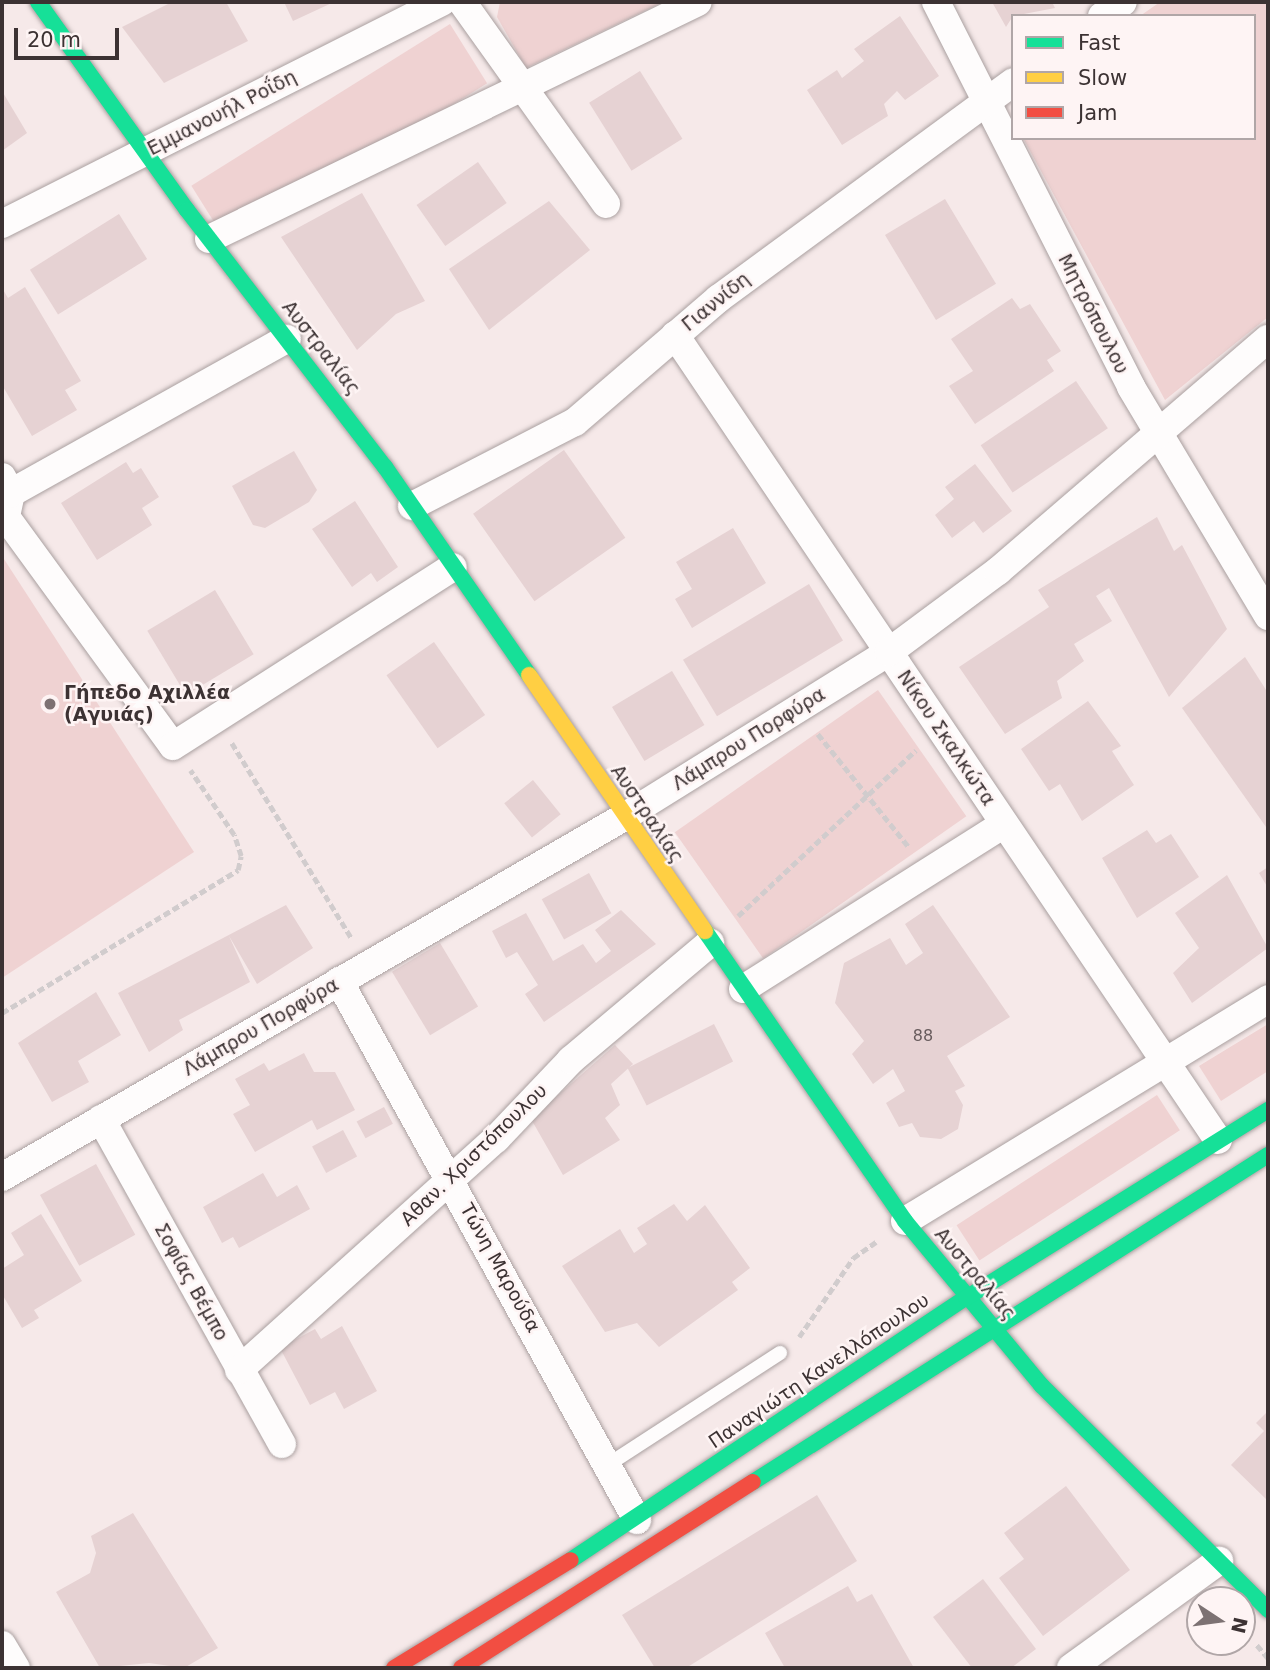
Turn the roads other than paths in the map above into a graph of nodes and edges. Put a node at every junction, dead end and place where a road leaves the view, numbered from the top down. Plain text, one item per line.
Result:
1 (38, 2) edge
2 (442, 2) edge
3 (462, 2) edge
4 (698, 2) edge
5 (936, 2) edge
6 (1123, 2) edge
7 (1105, 14) edge
8 (1011, 83) edge
9 (519, 89) junction
10 (986, 102) junction
11 (144, 152) junction
12 (606, 204) dead end
13 (2, 224) edge
14 (209, 239) junction
15 (675, 335) junction
16 (287, 339) junction
17 (1268, 339) edge
18 (1157, 436) junction
19 (5, 502) edge
20 (412, 506) junction
21 (453, 567) junction
22 (1268, 616) edge
23 (889, 652) junction
24 (624, 817) junction
25 (1004, 824) junction
26 (710, 943) junction
27 (339, 981) junction
28 (743, 989) junction
29 (1268, 999) edge
30 (1165, 1062) junction
31 (1268, 1110) edge
32 (101, 1119) junction
33 (1218, 1140) junction
34 (1268, 1155) edge
35 (2, 1177) edge
36 (452, 1180) junction
37 (905, 1222) junction
38 (966, 1298) junction
39 (991, 1327) junction
40 (780, 1353) road end
41 (239, 1370) junction
42 (282, 1444) dead end
43 (608, 1464) junction
44 (637, 1520) junction
45 (1219, 1560) junction
46 (1268, 1610) edge
47 (2, 1645) edge
48 (16, 1668) edge
49 (394, 1668) edge
50 (461, 1668) edge
51 (1071, 1668) edge

1 - 11 main road, Αυστραλίας
2 - 11 street, Εμμανουήλ Ροΐδη
3 - 9 street
4 - 9 street
5 - 10 street, Μητρόπουλου
6 - 7 street
8 - 10 street, Γιαννίδη
9 - 12 street
9 - 14 street
10 - 15 street, Γιαννίδη
10 - 18 street, Μητρόπουλου
11 - 13 street, Εμμανουήλ Ροΐδη
11 - 14 main road, Αυστραλίας
14 - 16 main road, Αυστραλίας
15 - 20 street, Γιαννίδη
15 - 23 street, Νίκου Σκαλκώτα
16 - 19 street
16 - 20 main road, Αυστραλίας
17 - 18 street, Λάμπρου Πορφύρα
18 - 22 street, Μητρόπουλου
18 - 23 street, Λάμπρου Πορφύρα
19 - 21 street
20 - 21 main road, Αυστραλίας
21 - 24 main road, Αυστραλίας
23 - 24 street, Λάμπρου Πορφύρα
23 - 25 street, Νίκου Σκαλκώτα
24 - 26 main road, Αυστραλίας
24 - 27 street, Λάμπρου Πορφύρα
25 - 28 street
25 - 30 street, Νίκου Σκαλκώτα
26 - 28 main road, Αυστραλίας
26 - 36 street, Αθαν. Χριστόπουλου
27 - 32 street, Λάμπρου Πορφύρα
27 - 36 street, Τώνη Μαρούδα
28 - 37 main road, Αυστραλίας
29 - 30 street
30 - 33 street, Νίκου Σκαλκώτα
30 - 37 street
31 - 33 main road, Παναγιώτη Κανελλόπουλου
32 - 35 street, Λάμπρου Πορφύρα
32 - 41 street, Σοφίας Βέμπο
33 - 38 main road, Παναγιώτη Κανελλόπουλου
34 - 39 main road
36 - 41 street, Αθαν. Χριστόπουλου
36 - 43 street, Τώνη Μαρούδα
37 - 38 main road, Αυστραλίας
38 - 39 main road, Αυστραλίας
38 - 44 main road, Παναγιώτη Κανελλόπουλου
39 - 45 main road, Αυστραλίας
39 - 50 main road
40 - 43 lane
41 - 42 street, Σοφίας Βέμπο
43 - 44 street, Τώνη Μαρούδα
44 - 49 main road, Παναγιώτη Κανελλόπουλου
45 - 46 main road, Αυστραλίας
45 - 51 street
47 - 48 street

